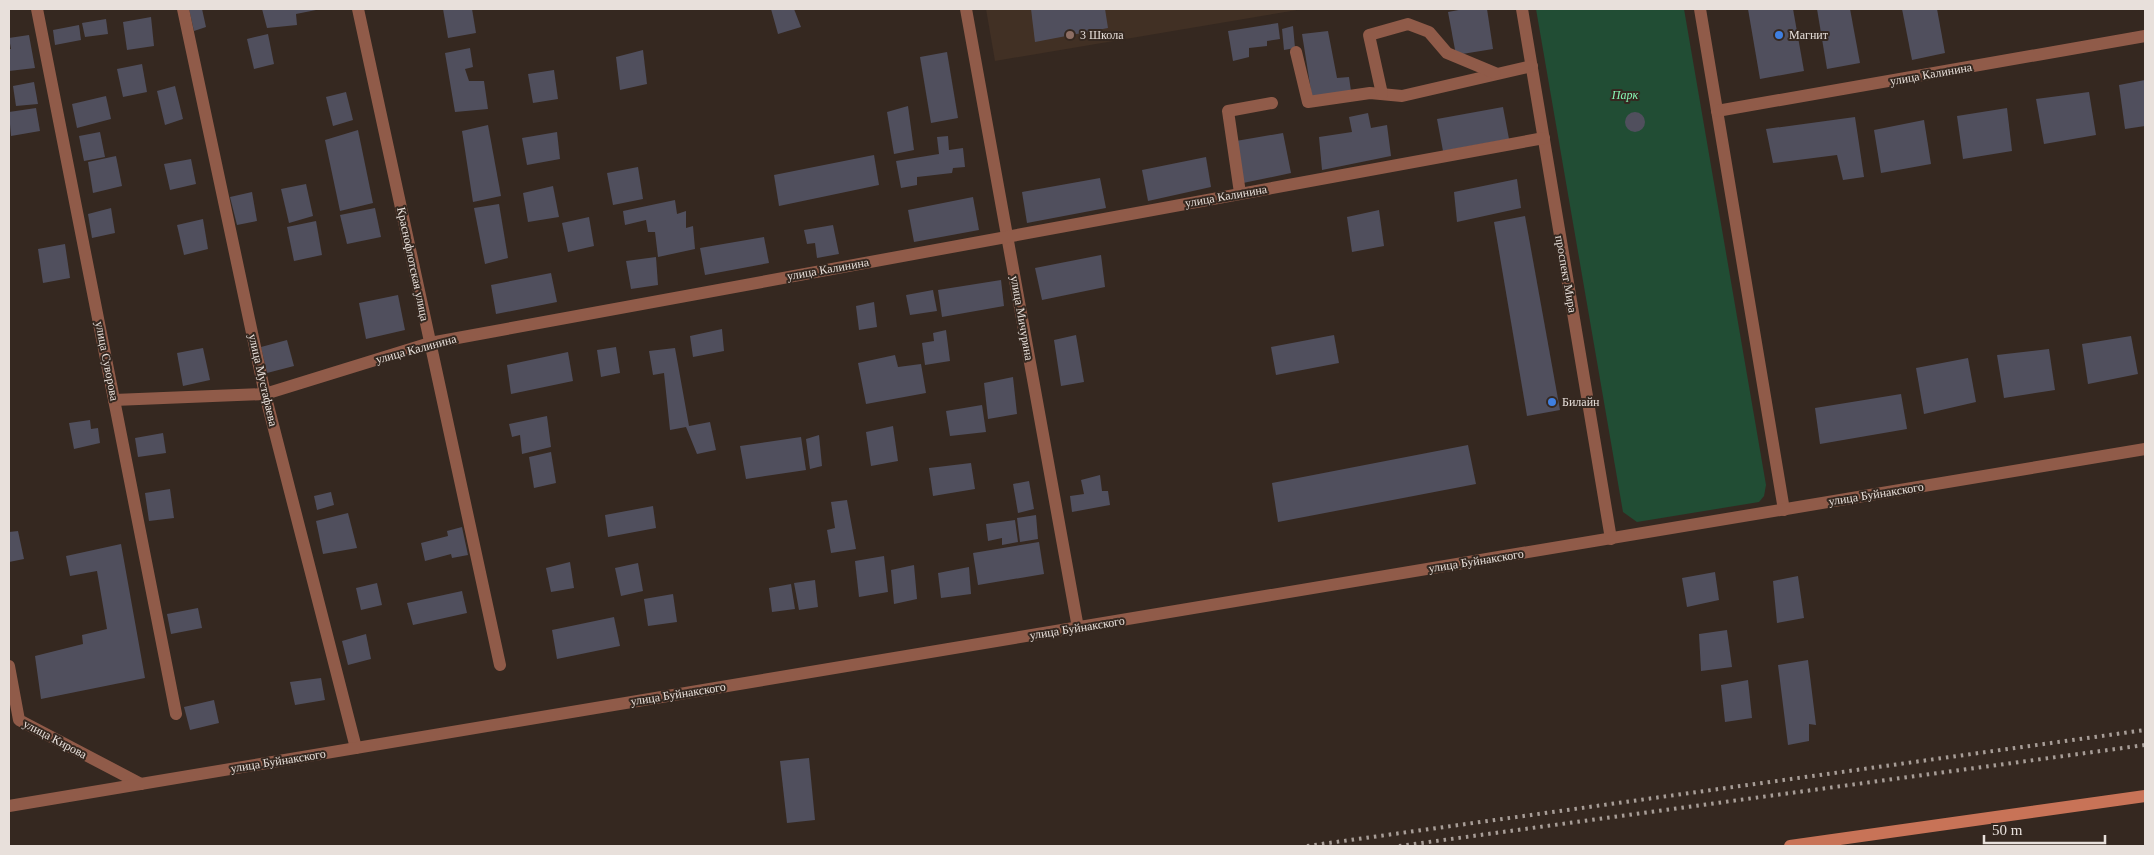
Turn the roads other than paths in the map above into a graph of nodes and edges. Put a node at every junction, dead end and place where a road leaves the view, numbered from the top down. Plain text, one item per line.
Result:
1 (37, 9) edge
2 (183, 9) edge
3 (358, 9) edge
4 (966, 9) edge
5 (1522, 9) edge
6 (1700, 9) edge
7 (2145, 36) edge
8 (1296, 52) dead end
9 (1532, 66) junction
10 (1495, 73) junction
11 (1382, 94) junction
12 (1272, 103) dead end
13 (1717, 111) junction
14 (1544, 138) junction
15 (1240, 193) junction
16 (1007, 236) junction
17 (430, 342) junction
18 (265, 394) junction
19 (114, 400) junction
20 (2145, 450) edge
21 (1784, 510) junction
22 (1611, 539) junction
23 (1078, 628) junction
24 (500, 665) dead end
25 (9, 666) edge
26 (176, 714) dead end
27 (356, 748) junction
28 (141, 784) junction
29 (2145, 796) edge
30 (9, 806) edge
31 (1790, 846) edge

1 - 19 street, улица Суворова
2 - 18 street, улица Мустафаева
3 - 17 street, Краснофлотская улица
4 - 16 street, улица Мичурина
5 - 9 street, проспект Мира
6 - 13 street
7 - 13 street, улица Калинина
8 - 11 street
9 - 10 street
9 - 14 street, проспект Мира
10 - 11 street
10 - 11 street
12 - 15 street
13 - 21 street
14 - 15 street, улица Калинина
14 - 22 street, проспект Мира
15 - 16 street, улица Калинина
16 - 17 street, улица Калинина
16 - 23 street, улица Мичурина
17 - 18 street, улица Калинина
17 - 24 street, Краснофлотская улица
18 - 19 street, улица Калинина
18 - 27 street, улица Мустафаева
19 - 26 street, улица Суворова
20 - 21 street, улица Буйнакского
21 - 22 street, улица Буйнакского
22 - 23 street, улица Буйнакского
23 - 27 street, улица Буйнакского
25 - 28 street, улица Кирова
27 - 28 street, улица Буйнакского
28 - 30 street, улица Буйнакского
29 - 31 street

